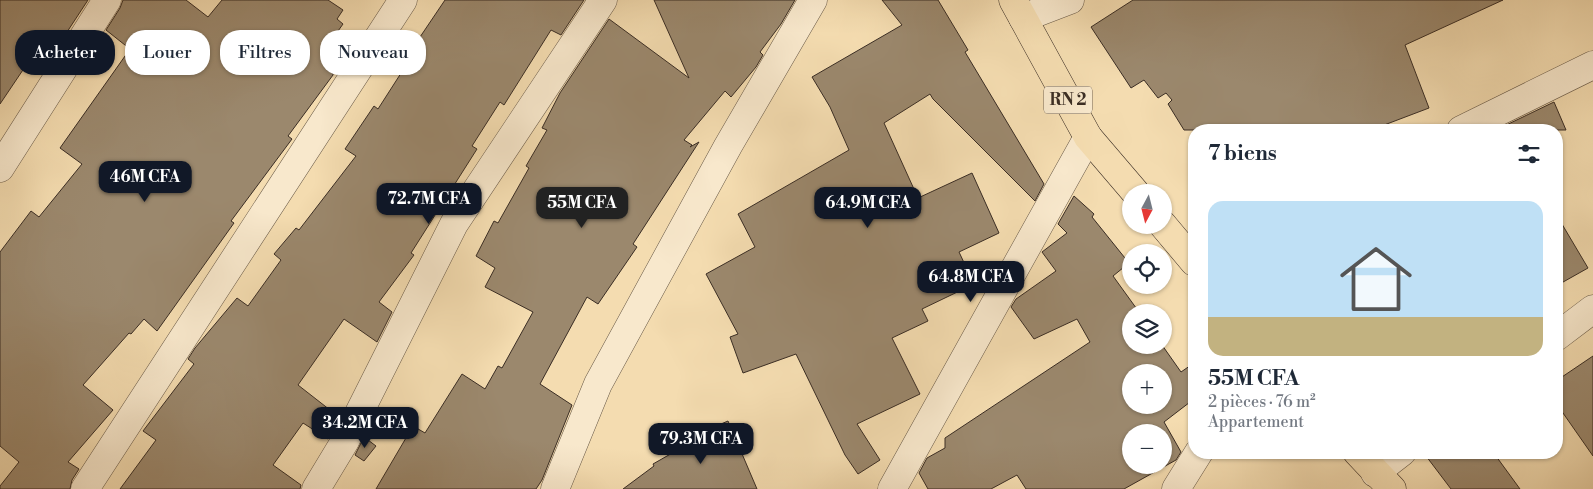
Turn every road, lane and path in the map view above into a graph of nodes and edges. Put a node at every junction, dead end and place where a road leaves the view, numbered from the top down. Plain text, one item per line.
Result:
1 (107, 0) edge
2 (403, 0) edge
3 (604, 0) edge
4 (814, 0) edge
5 (1070, 0) edge
6 (1018, 9) edge
7 (1593, 65) edge
8 (1472, 124) edge
9 (1088, 137) junction
10 (0, 168) edge
11 (1128, 184) edge
12 (1170, 234) edge
13 (1188, 255) edge
14 (1593, 309) edge
15 (1563, 332) edge
16 (1195, 459) edge
17 (1364, 459) edge
18 (1398, 459) edge
19 (1384, 481) edge
20 (85, 489) edge
21 (316, 489) edge
22 (555, 489) edge
23 (892, 489) edge
24 (1176, 489) edge

1 - 10 street
2 - 20 street
3 - 21 street
4 - 22 street
5 - 6 street
6 - 9 highway, RN 2
7 - 8 street
9 - 11 highway, RN 2
9 - 23 street
12 - 13 highway
14 - 15 street
16 - 24 street
17 - 19 highway
18 - 19 street

